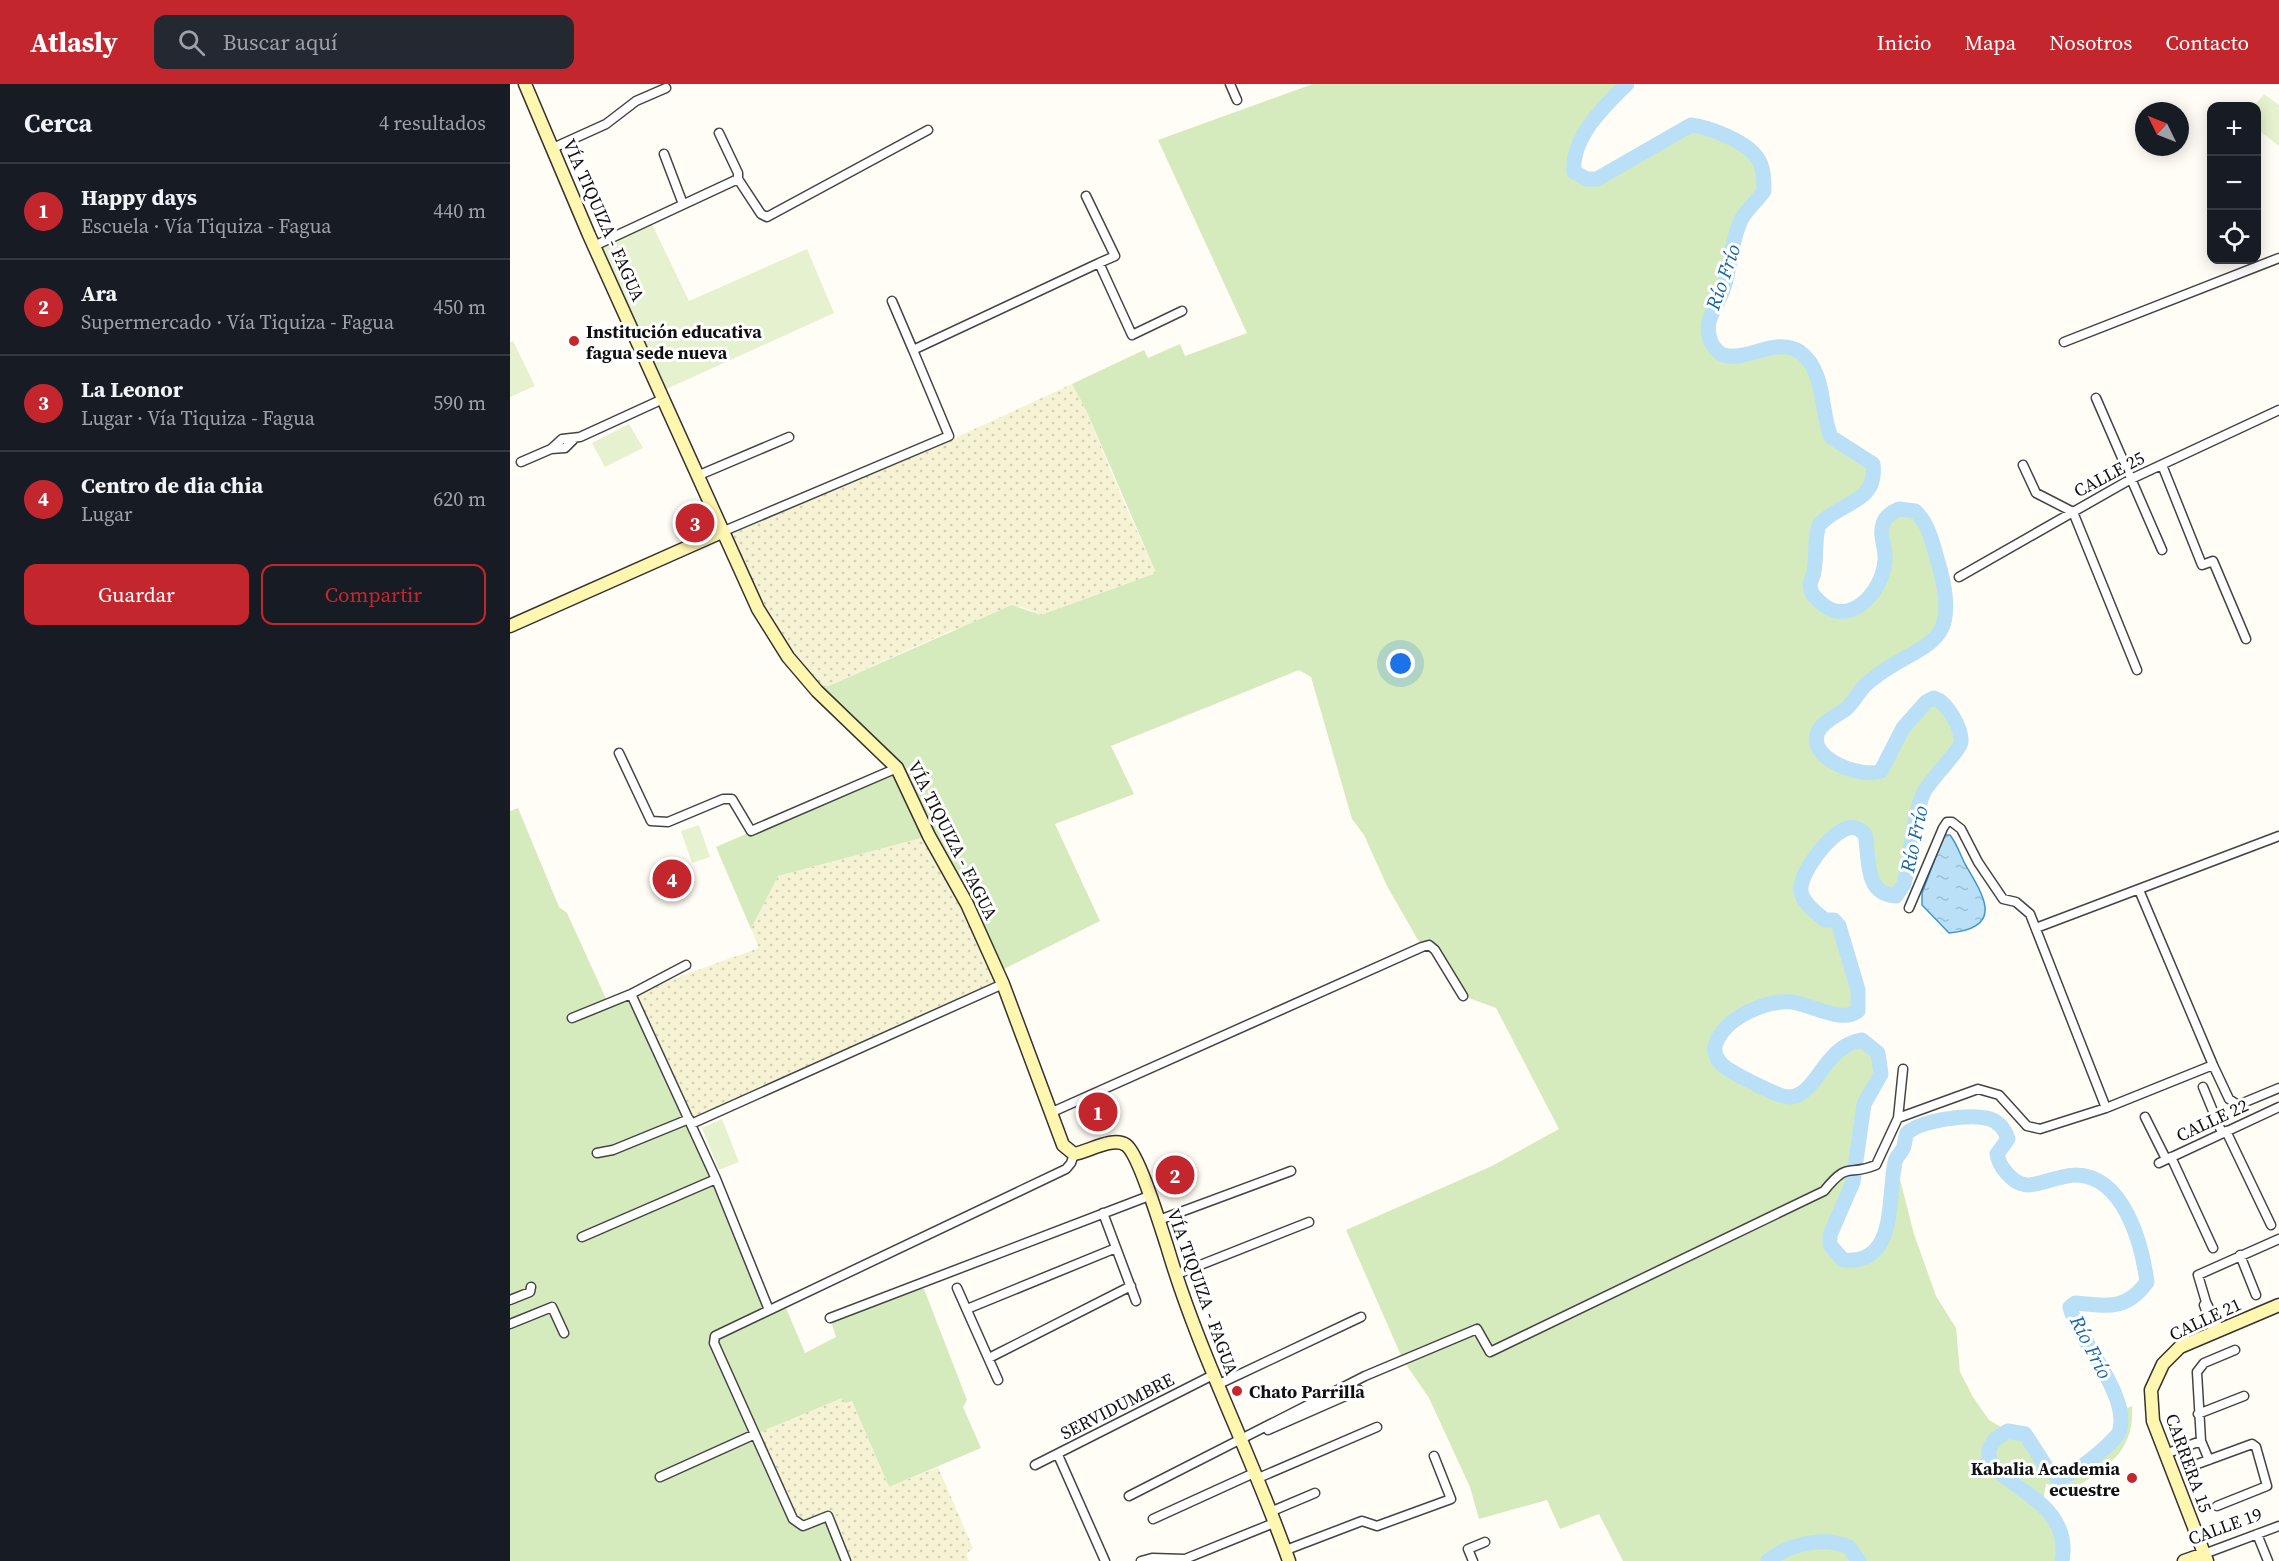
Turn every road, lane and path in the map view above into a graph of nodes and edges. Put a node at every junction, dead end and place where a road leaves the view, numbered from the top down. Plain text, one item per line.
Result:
1 (525, 84) edge
2 (1230, 84) edge
3 (666, 88) dead end
4 (1238, 100) dead end
5 (928, 130) dead end
6 (719, 133) dead end
7 (553, 148) junction
8 (664, 154) dead end
9 (738, 179) junction
10 (1086, 196) dead end
11 (683, 204) junction
12 (594, 246) junction
13 (2279, 258) edge
14 (1098, 263) junction
15 (892, 301) dead end
16 (1182, 311) dead end
17 (2064, 342) dead end
18 (912, 350) junction
19 (2096, 398) dead end
20 (663, 399) junction
21 (2279, 410) edge
22 (789, 437) dead end
23 (521, 462) dead end
24 (2022, 465) dead end
25 (2162, 465) junction
26 (697, 476) junction
27 (2131, 479) junction
28 (2073, 512) junction
29 (724, 531) junction
30 (2162, 550) dead end
31 (1959, 577) dead end
32 (510, 626) edge
33 (2246, 639) dead end
34 (2137, 670) dead end
35 (620, 753) dead end
36 (897, 768) junction
37 (2279, 836) edge
38 (2139, 890) junction
39 (1909, 908) dead end
40 (2036, 928) junction
41 (686, 965) dead end
42 (1003, 984) junction
43 (631, 994) junction
44 (1463, 996) dead end
45 (572, 1018) dead end
46 (2213, 1065) junction
47 (1903, 1070) dead end
48 (2203, 1087) dead end
49 (2279, 1088) edge
50 (2279, 1107) edge
51 (2106, 1108) junction
52 (1050, 1113) junction
53 (2145, 1117) dead end
54 (1898, 1118) junction
55 (690, 1121) junction
56 (2224, 1132) junction
57 (597, 1153) dead end
58 (1074, 1154) junction
59 (2165, 1160) junction
60 (1291, 1172) dead end
61 (716, 1179) junction
62 (1149, 1196) junction
63 (1103, 1213) junction
64 (1159, 1220) junction
65 (1308, 1222) dead end
66 (2271, 1225) dead end
67 (582, 1237) dead end
68 (2279, 1239) edge
69 (1116, 1248) junction
70 (2213, 1248) dead end
71 (2240, 1256) junction
72 (1175, 1275) junction
73 (1131, 1286) junction
74 (531, 1287) dead end
75 (957, 1288) dead end
76 (2256, 1296) dead end
77 (510, 1300) edge
78 (1136, 1300) dead end
79 (2279, 1305) edge
80 (769, 1310) junction
81 (967, 1310) junction
82 (1361, 1317) dead end
83 (830, 1318) dead end
84 (510, 1324) edge
85 (2217, 1331) junction
86 (564, 1333) dead end
87 (2235, 1350) dead end
88 (989, 1358) junction
89 (2156, 1375) joint
90 (998, 1380) dead end
91 (1215, 1380) junction
92 (1359, 1390) dead end
93 (2244, 1396) dead end
94 (2198, 1414) junction
95 (1377, 1427) dead end
96 (753, 1435) junction
97 (1239, 1440) junction
98 (2201, 1441) junction
99 (2165, 1454) junction
100 (1058, 1455) junction
101 (1434, 1456) dead end
102 (2209, 1460) junction
103 (1035, 1466) dead end
104 (2193, 1466) dead end
105 (1255, 1476) junction
106 (660, 1477) dead end
107 (1315, 1493) dead end
108 (1129, 1496) dead end
109 (2217, 1506) dead end
110 (1272, 1517) junction
111 (1153, 1519) dead end
112 (2279, 1526) edge
113 (2257, 1534) junction
114 (1485, 1542) dead end
115 (1288, 1556) edge
116 (2205, 1557) edge
117 (846, 1561) edge
118 (1105, 1561) edge
119 (1141, 1561) edge
120 (1473, 1561) edge
121 (2184, 1561) edge
122 (2268, 1561) edge

1 - 7 street, VÍA TIQUIZA - FAGUA
2 - 4 street
3 - 7 street
5 - 9 street
6 - 9 street
7 - 12 street, VÍA TIQUIZA - FAGUA
8 - 11 street
9 - 11 street
10 - 14 street
11 - 12 street
12 - 20 street, VÍA TIQUIZA - FAGUA
13 - 17 street
14 - 16 street
14 - 18 street
15 - 18 street
18 - 29 street
19 - 27 street
20 - 23 street
20 - 26 street, VÍA TIQUIZA - FAGUA
21 - 25 street, CALLE 25
22 - 26 street
24 - 28 street
25 - 27 street, CALLE 25
25 - 33 street
26 - 29 street, VÍA TIQUIZA - FAGUA
27 - 28 street, CALLE 25
27 - 30 street
28 - 31 street, CALLE 25
28 - 34 street
29 - 32 street
29 - 36 street, VÍA TIQUIZA - FAGUA
35 - 36 street
36 - 42 street, VÍA TIQUIZA - FAGUA
37 - 38 street
38 - 40 street
38 - 46 street
39 - 40 street
40 - 51 street
41 - 43 street
42 - 52 street, VÍA TIQUIZA - FAGUA
42 - 55 street
43 - 45 street
43 - 55 street
44 - 52 street
46 - 49 street
46 - 51 street
47 - 54 street
48 - 56 street
50 - 56 street, CALLE 22
51 - 54 street
52 - 58 street, VÍA TIQUIZA - FAGUA
53 - 59 street
54 - 97 street
55 - 57 street
55 - 61 street
56 - 59 street, CALLE 22
56 - 66 street
58 - 62 street, VÍA TIQUIZA - FAGUA
58 - 80 street
59 - 70 street
60 - 64 street
61 - 67 street
61 - 80 street
62 - 63 street
62 - 64 street, VÍA TIQUIZA - FAGUA
63 - 69 street
63 - 83 street
64 - 72 street, VÍA TIQUIZA - FAGUA
65 - 72 street
68 - 71 street
69 - 73 street
69 - 81 street
71 - 76 street
71 - 85 street
72 - 91 street, VÍA TIQUIZA - FAGUA
73 - 78 street
73 - 88 street
74 - 77 street
75 - 81 street
79 - 85 street, CALLE 21
80 - 96 street
81 - 88 street
82 - 91 street, SERVIDUMBRE
84 - 86 street
85 - 89 street, CALLE 21
87 - 94 street
88 - 90 street
89 - 99 street, CARRERA 15
91 - 97 street, VÍA TIQUIZA - FAGUA
91 - 100 street, SERVIDUMBRE
92 - 97 street
93 - 94 street
94 - 98 street
95 - 105 street
96 - 106 street
96 - 117 street
97 - 105 street, VÍA TIQUIZA - FAGUA
97 - 108 street
98 - 99 street
98 - 102 street
99 - 116 street, CARRERA 15
100 - 103 street, SERVIDUMBRE
100 - 118 street
101 - 115 street
102 - 104 street
102 - 109 street
105 - 110 street, VÍA TIQUIZA - FAGUA
105 - 111 street
107 - 110 street
110 - 115 street, VÍA TIQUIZA - FAGUA
110 - 119 street
112 - 113 street, CALLE 19
113 - 116 street, CALLE 19
113 - 122 street
114 - 120 street
116 - 121 street, CALLE 19

